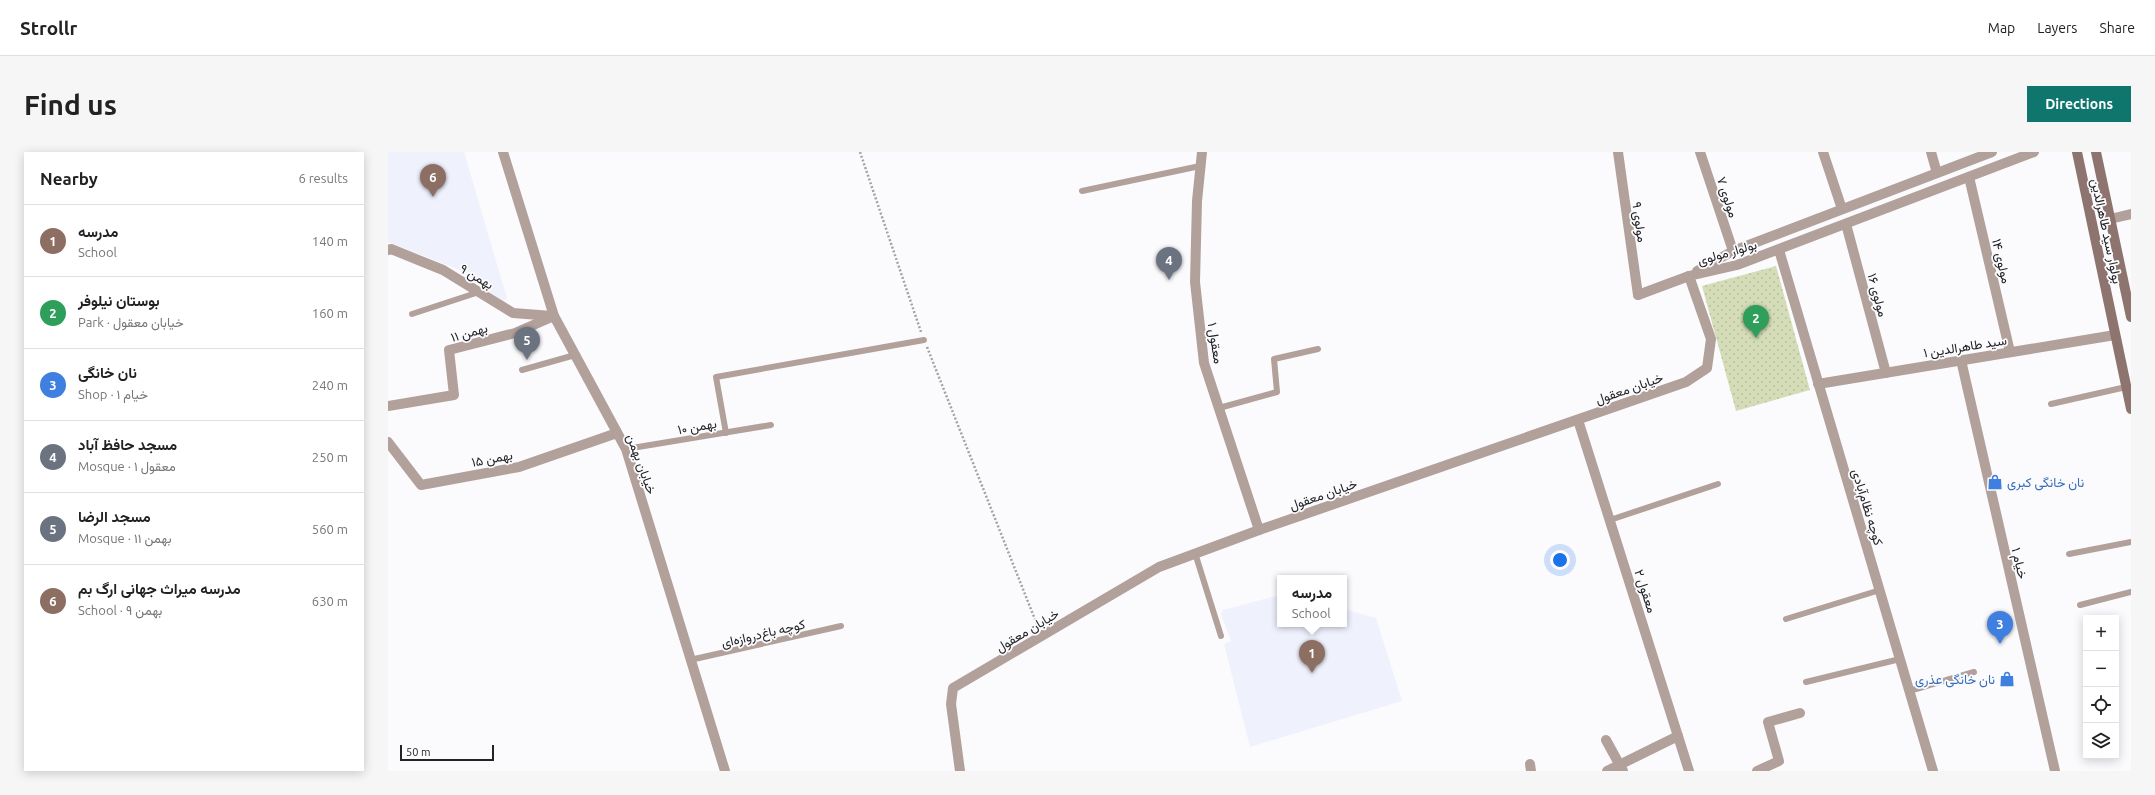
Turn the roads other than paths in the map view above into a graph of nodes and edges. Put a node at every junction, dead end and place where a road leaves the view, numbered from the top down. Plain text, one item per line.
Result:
1 (503, 152) edge
2 (1202, 152) edge
3 (1618, 152) edge
4 (1700, 152) edge
5 (1823, 152) edge
6 (1930, 152) edge
7 (1992, 152) edge
8 (2034, 152) edge
9 (2077, 152) edge
10 (2096, 152) edge
11 (1200, 166) junction
12 (1937, 173) junction
13 (1969, 177) junction
14 (1082, 191) dead end
15 (1842, 209) junction
16 (2131, 214) edge
17 (2110, 219) junction
18 (1846, 224) junction
19 (388, 250) edge
20 (1779, 250) junction
21 (1732, 251) junction
22 (1689, 276) junction
23 (479, 292) junction
24 (412, 314) dead end
25 (554, 316) junction
26 (2131, 317) edge
27 (2115, 335) junction
28 (924, 340) road end
29 (1318, 348) dead end
30 (2010, 352) junction
31 (575, 355) junction
32 (1961, 360) junction
33 (522, 370) dead end
34 (1886, 373) junction
35 (1818, 384) junction
36 (2126, 387) junction
37 (2051, 404) dead end
38 (388, 406) edge
39 (1219, 408) junction
40 (2131, 409) edge
41 (1578, 420) junction
42 (771, 425) dead end
43 (617, 432) junction
44 (726, 433) junction
45 (388, 442) edge
46 (626, 450) junction
47 (1718, 484) dead end
48 (1610, 520) junction
49 (1259, 530) junction
50 (2131, 542) edge
51 (1196, 553) junction
52 (2069, 554) dead end
53 (1880, 590) junction
54 (2131, 592) edge
55 (2080, 605) dead end
56 (1786, 619) dead end
57 (841, 626) dead end
58 (1221, 636) dead end
59 (1900, 658) junction
60 (690, 660) junction
61 (1974, 672) dead end
62 (1806, 682) dead end
63 (1909, 691) junction
64 (1800, 713) dead end
65 (1678, 736) junction
66 (1606, 740) dead end
67 (1621, 768) edge
68 (1761, 770) edge
69 (725, 771) edge
70 (960, 771) edge
71 (1607, 771) edge
72 (1689, 771) edge
73 (1933, 771) edge
74 (2055, 771) edge

1 - 25 street, خیابان بهمن
2 - 11 street, معقول ۱
3 - 22 street, مولوی ۹
4 - 21 street, مولوی ۷
5 - 15 street
6 - 12 street
7 - 12 street, بولوار مولوی
8 - 13 street, بولوار مولوی
9 - 27 main road, بولوار سید طاهرالدین
10 - 17 main road, بولوار سید طاهرالدین
11 - 14 lane
11 - 39 street, معقول ۱
12 - 15 street, بولوار مولوی
13 - 18 street, بولوار مولوی
13 - 30 street, مولوی ۱۴
15 - 21 street, بولوار مولوی
16 - 17 street
17 - 26 main road, بولوار سید طاهرالدین
18 - 20 street, بولوار مولوی
18 - 34 street, مولوی ۱۶
19 - 23 street, بهمن ۹
20 - 22 street, بولوار مولوی
20 - 35 street, کوچه نظام‌آبادی
21 - 22 street, بولوار مولوی
22 - 41 street, خیابان معقول
23 - 24 lane
23 - 25 street, بهمن ۹
25 - 31 street, خیابان بهمن
25 - 38 street, بهمن ۱۱
27 - 30 street, سید طاهرالدین ۱
27 - 36 main road, بولوار سید طاهرالدین
28 - 44 lane
29 - 39 lane
30 - 32 street, سید طاهرالدین ۱
31 - 33 lane
31 - 43 street, خیابان بهمن
32 - 34 street, سید طاهرالدین ۱
32 - 74 street, خیام ۱
34 - 35 street, سید طاهرالدین ۱
35 - 53 street, کوچه نظام‌آبادی
36 - 37 lane
36 - 40 main road, بولوار سید طاهرالدین
39 - 49 street, معقول ۱
41 - 48 street, معقول ۲
41 - 49 street, خیابان معقول
42 - 44 lane, بهمن ۱۰
43 - 45 street, بهمن ۱۵
43 - 46 street, خیابان بهمن
44 - 46 lane, بهمن ۱۰
46 - 60 street, خیابان بهمن
47 - 48 lane
48 - 65 street, معقول ۲
49 - 51 street, خیابان معقول
50 - 52 lane
51 - 58 lane
51 - 70 street, خیابان معقول
53 - 56 lane
53 - 59 street, کوچه نظام‌آبادی
54 - 55 lane
57 - 60 lane, کوچه باغ‌دروازه‌ای
59 - 62 lane
59 - 63 street, کوچه نظام‌آبادی
60 - 69 street, خیابان بهمن
61 - 63 lane
63 - 73 street, کوچه نظام‌آبادی
64 - 68 street
65 - 67 street
65 - 72 street, معقول ۲
66 - 67 street
67 - 71 street

